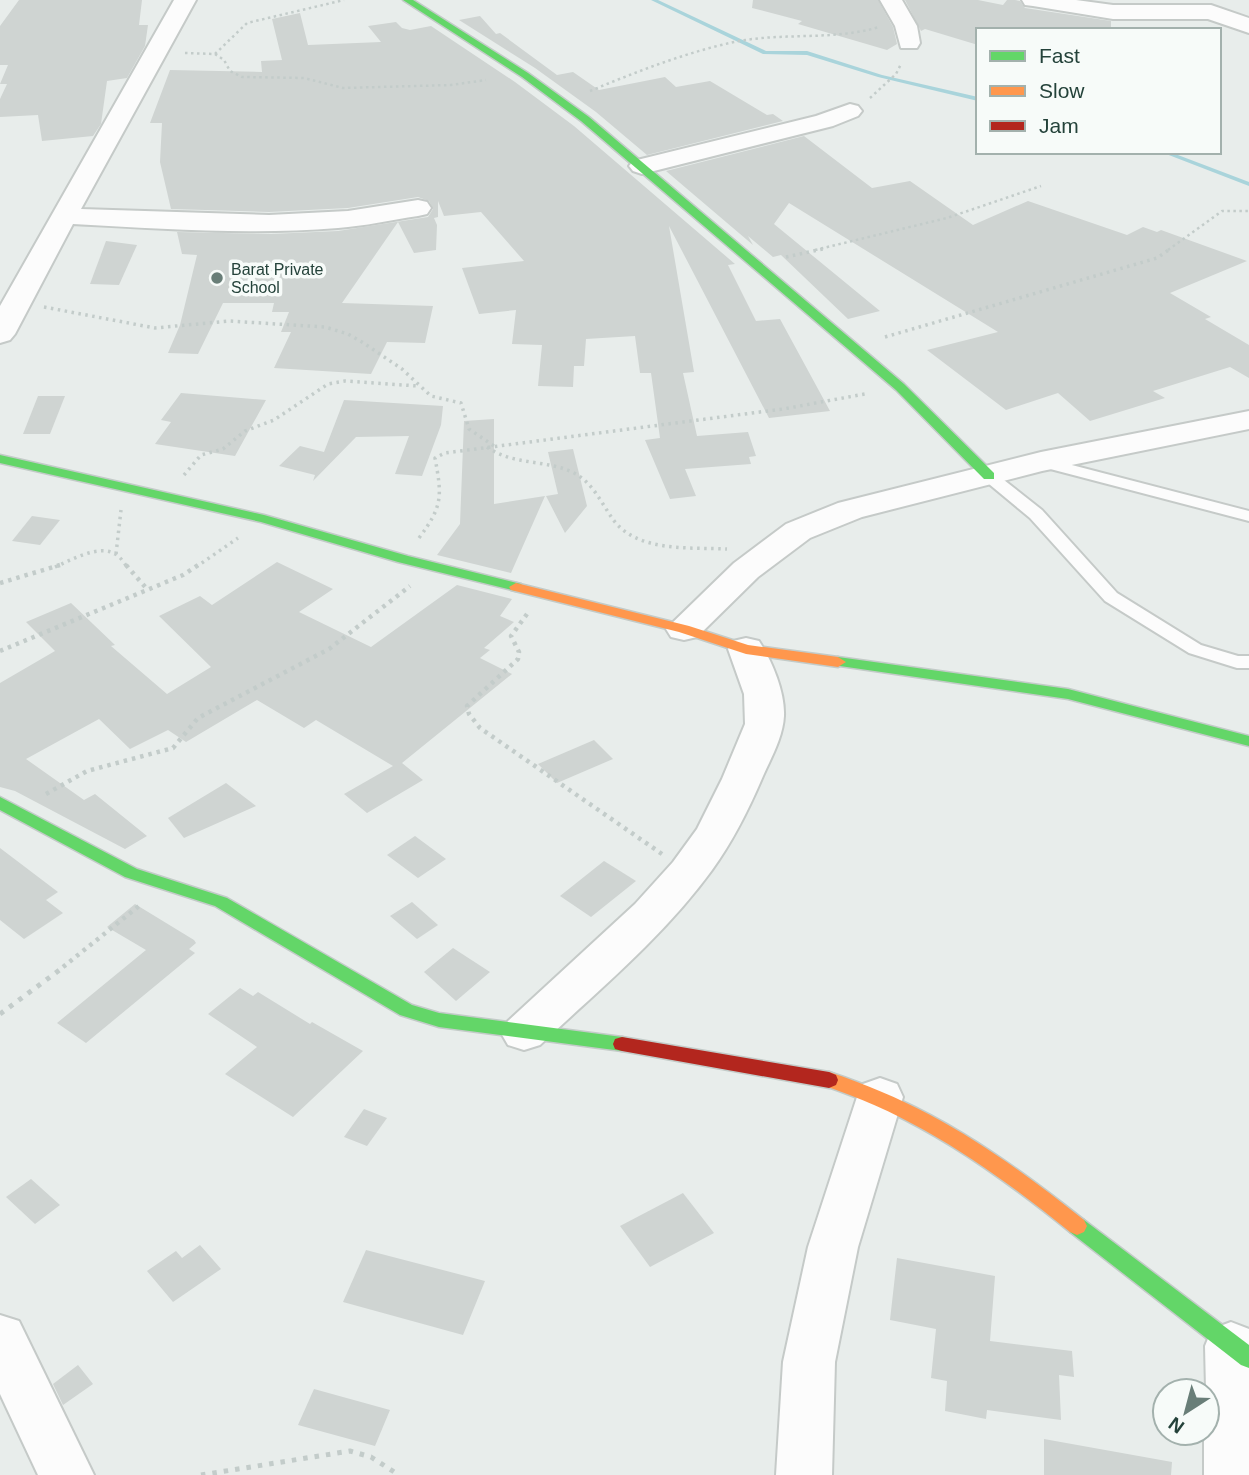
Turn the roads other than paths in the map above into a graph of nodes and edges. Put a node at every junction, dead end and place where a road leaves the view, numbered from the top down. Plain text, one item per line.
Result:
1 (185, 0) edge
2 (407, 0) edge
3 (1041, 1) edge
4 (897, 9) edge
5 (1249, 26) edge
6 (909, 43) road end
7 (850, 111) road end
8 (642, 166) junction
9 (418, 208) dead end
10 (63, 216) junction
11 (0, 334) edge
12 (1249, 420) edge
13 (0, 459) edge
14 (1041, 462) junction
15 (989, 476) junction
16 (1249, 516) edge
17 (684, 629) junction
18 (746, 649) junction
19 (1249, 662) edge
20 (1249, 741) edge
21 (0, 803) edge
22 (524, 1033) junction
23 (880, 1097) junction
24 (0, 1338) edge
25 (1240, 1352) edge
26 (66, 1475) edge
27 (804, 1475) edge
28 (1232, 1475) edge

1 - 10 street
2 - 8 street
3 - 5 street
4 - 6 street
7 - 8 street
8 - 15 street
9 - 10 street
10 - 11 street
12 - 14 street
13 - 17 street
14 - 15 street
14 - 16 lane
15 - 17 street
15 - 19 lane
17 - 18 street
18 - 20 street
18 - 22 street
21 - 22 street
22 - 23 street
23 - 25 street
23 - 27 street
24 - 26 street
25 - 28 street

